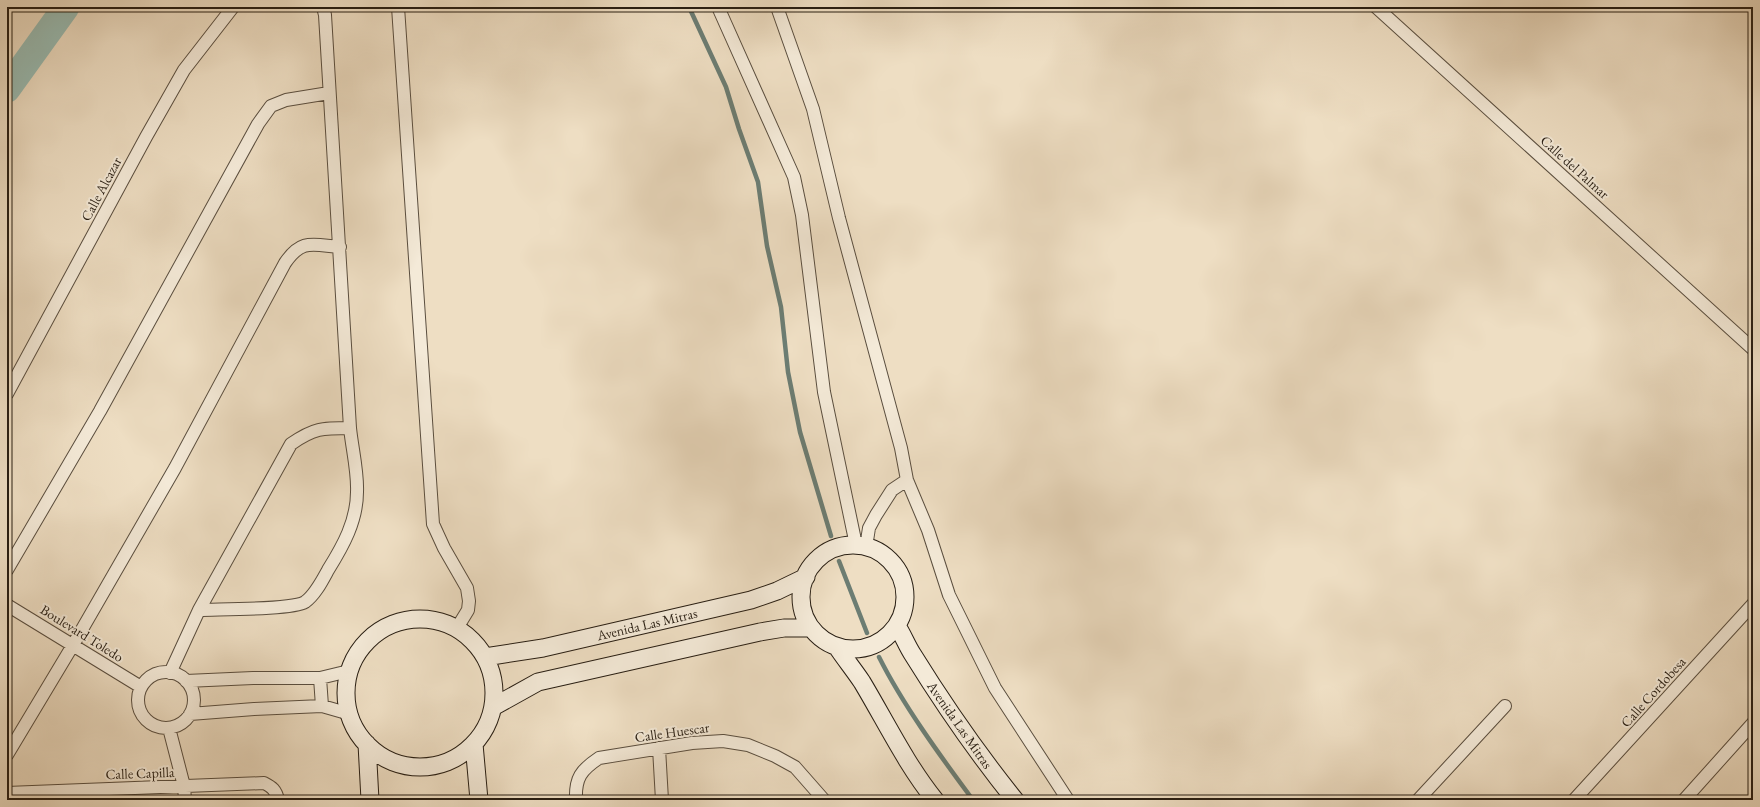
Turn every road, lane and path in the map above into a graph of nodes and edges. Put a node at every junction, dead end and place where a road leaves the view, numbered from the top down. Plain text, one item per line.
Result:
1 (233, 7) edge
2 (323, 7) edge
3 (398, 7) edge
4 (718, 7) edge
5 (777, 7) edge
6 (1379, 8) edge
7 (329, 93) junction
8 (340, 247) junction
9 (1753, 349) edge
10 (7, 394) edge
11 (350, 428) junction
12 (907, 480) junction
13 (861, 546) junction
14 (7, 570) edge
15 (806, 577) junction
16 (1753, 604) edge
17 (7, 605) edge
18 (199, 610) junction
19 (897, 626) junction
20 (457, 628) junction
21 (811, 628) junction
22 (73, 645) junction
23 (837, 647) junction
24 (485, 656) junction
25 (349, 671) junction
26 (170, 673) junction
27 (320, 678) junction
28 (186, 681) junction
29 (141, 687) junction
30 (322, 706) junction
31 (1505, 706) dead end
32 (493, 707) junction
33 (190, 714) junction
34 (350, 714) junction
35 (1753, 723) edge
36 (169, 728) junction
37 (366, 744) junction
38 (474, 744) junction
39 (659, 748) junction
40 (7, 755) edge
41 (184, 786) junction
42 (7, 793) edge
43 (185, 800) edge
44 (278, 800) edge
45 (370, 800) edge
46 (479, 800) edge
47 (576, 800) edge
48 (662, 800) edge
49 (824, 800) edge
50 (935, 800) edge
51 (1015, 800) edge
52 (1068, 800) edge
53 (1418, 800) edge
54 (1574, 800) edge
55 (1684, 800) edge

1 - 10 street, Calle Alcazar
2 - 7 street
3 - 20 street
4 - 13 street
5 - 12 street
6 - 9 street, Calle del Palmar
7 - 8 street
7 - 14 street
8 - 11 street
8 - 22 street
11 - 18 street
11 - 18 street
12 - 13 street
12 - 52 street
13 - 15 street
13 - 19 street
15 - 21 street
15 - 24 street, Avenida Las Mitras
16 - 54 street, Calle Cordobesa
17 - 22 street, Boulevard Toledo
18 - 26 street
19 - 23 street
19 - 51 street, Avenida Las Mitras
20 - 24 street
20 - 25 street
21 - 23 street
21 - 32 street
22 - 29 street, Boulevard Toledo
22 - 40 street
23 - 50 street
24 - 32 street
25 - 27 street
25 - 34 street
26 - 28 street
26 - 29 street
27 - 28 street
27 - 30 street
28 - 33 street
29 - 36 street
30 - 33 street
30 - 34 street
31 - 53 street
32 - 38 street
33 - 36 street
34 - 37 street
35 - 55 street
36 - 41 street
37 - 38 street
37 - 45 street
38 - 46 street
39 - 47 street, Calle Huescar
39 - 48 street
39 - 49 street, Calle Huescar
41 - 42 street, Calle Capilla
41 - 43 street
41 - 44 street, Calle Capilla

